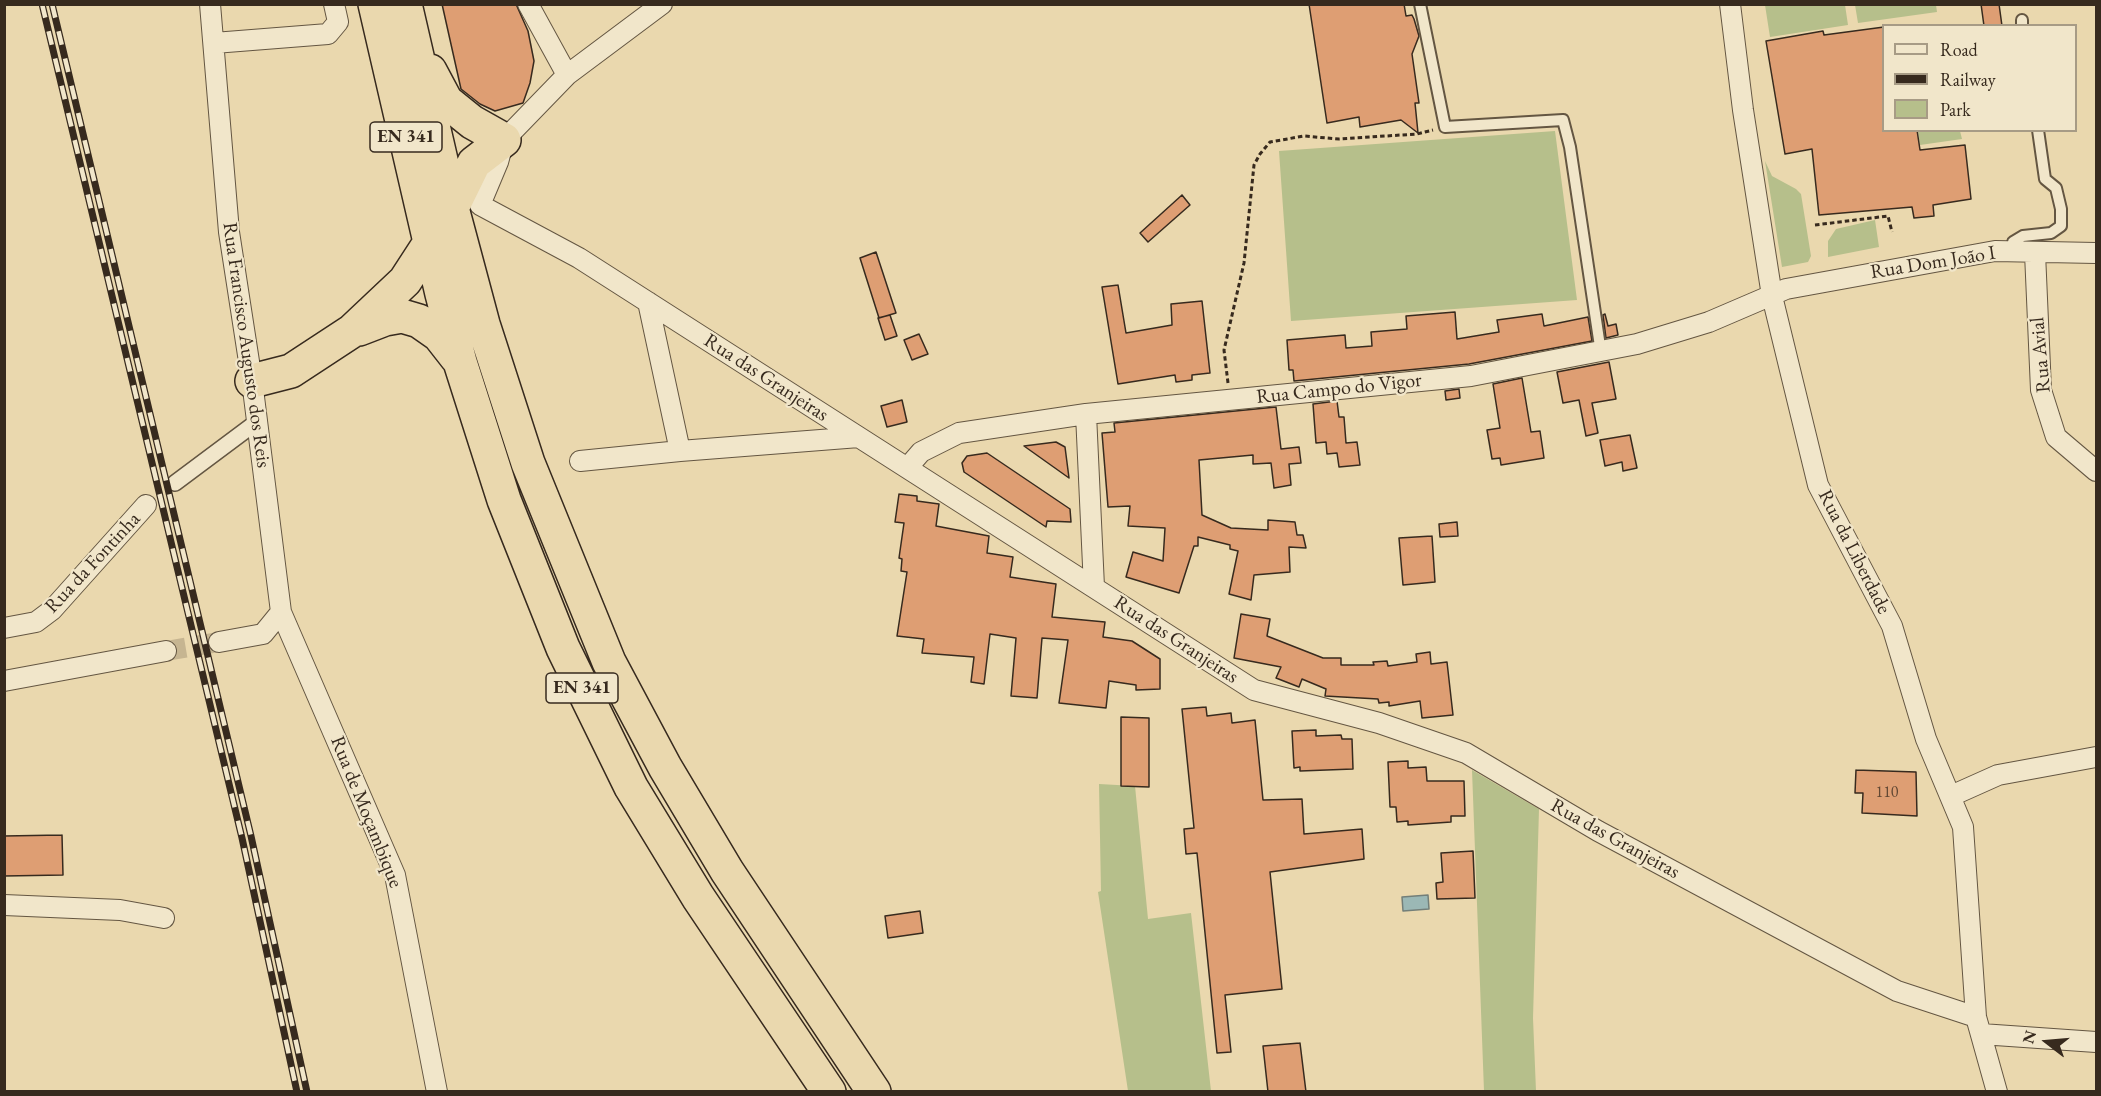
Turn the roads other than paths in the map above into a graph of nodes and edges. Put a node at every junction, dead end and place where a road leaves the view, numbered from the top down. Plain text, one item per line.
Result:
1 (210, 4) edge
2 (334, 4) edge
3 (375, 4) edge
4 (405, 4) edge
5 (528, 4) edge
6 (662, 4) edge
7 (1420, 4) edge
8 (1730, 4) edge
9 (214, 43) junction
10 (415, 43) junction
11 (567, 75) junction
12 (2038, 132) edge
13 (504, 140) junction
14 (452, 208) junction
15 (431, 241) junction
16 (2012, 252) junction
17 (2034, 253) junction
18 (2097, 253) edge
19 (1772, 296) junction
20 (648, 302) junction
21 (352, 331) junction
22 (1601, 353) junction
23 (460, 362) junction
24 (252, 381) junction
25 (1086, 414) junction
26 (258, 421) junction
27 (859, 437) junction
28 (680, 451) junction
29 (580, 461) dead end
30 (908, 467) junction
31 (2097, 471) edge
32 (175, 483) dead end
33 (146, 505) dead end
34 (1094, 587) junction
35 (281, 612) junction
36 (4, 628) edge
37 (219, 642) tunnel mouth
38 (166, 651) tunnel mouth
39 (4, 681) edge
40 (2097, 757) edge
41 (1951, 796) junction
42 (4, 905) edge
43 (164, 918) dead end
44 (1979, 1026) junction
45 (2097, 1042) edge
46 (437, 1092) edge
47 (829, 1092) edge
48 (874, 1092) edge
49 (1997, 1092) edge

1 - 9 street, Rua Francisco Augusto dos Reis
2 - 9 street
3 - 15 highway, EN 341
4 - 10 highway, EN 341
5 - 11 street
6 - 11 street
7 - 22 lane
8 - 19 street, Rua da Liberdade
9 - 24 street, Rua Francisco Augusto dos Reis
10 - 13 highway
10 - 14 highway, EN 341
11 - 13 street
12 - 16 lane
13 - 14 highway
13 - 20 street, Rua das Granjeiras
14 - 48 highway, EN 341
15 - 21 highway
15 - 23 highway, EN 341
16 - 17 street, Rua Dom João I
16 - 19 street, Rua Dom João I
17 - 18 street, Rua Dom João I
17 - 31 street, Rua Avial
19 - 22 street, Rua Campo do Vigor
19 - 41 street, Rua da Liberdade
20 - 27 street, Rua das Granjeiras
20 - 28 street
21 - 23 highway
21 - 24 highway
22 - 25 street, Rua Campo do Vigor
23 - 47 highway, EN 341
24 - 26 street, Rua Francisco Augusto dos Reis
25 - 30 street, Rua Campo do Vigor
25 - 34 street
26 - 32 street
26 - 35 street, Rua Francisco Augusto dos Reis
27 - 28 street
27 - 30 street, Rua das Granjeiras
28 - 29 street
30 - 34 street, Rua das Granjeiras
33 - 36 street, Rua da Fontinha
34 - 44 street, Rua das Granjeiras
35 - 37 street
35 - 46 street, Rua de Moçambique
38 - 39 street
40 - 41 street
41 - 44 street, Rua da Liberdade
42 - 43 street
44 - 45 street, Rua das Granjeiras
44 - 49 street, Rua da Liberdade

